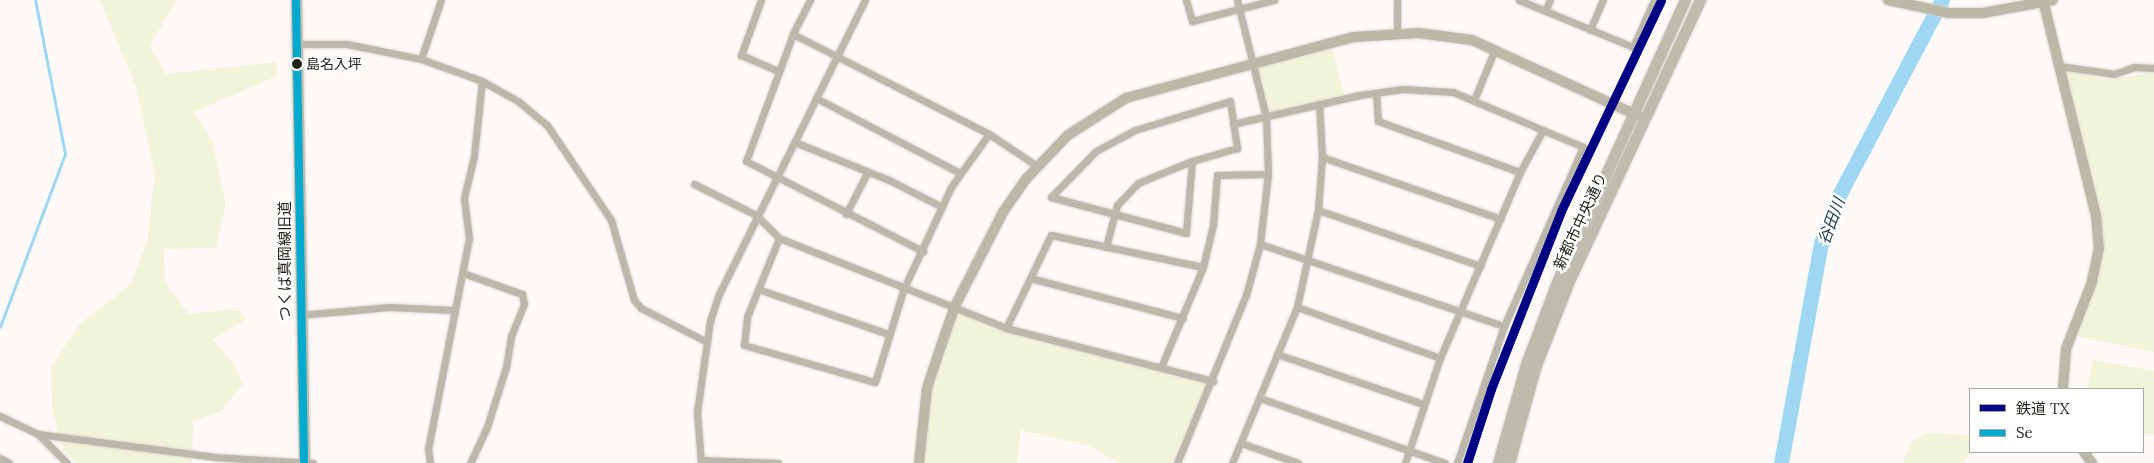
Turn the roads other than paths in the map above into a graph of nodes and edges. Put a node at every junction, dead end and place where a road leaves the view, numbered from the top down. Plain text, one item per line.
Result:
1 (296, 0) edge
2 (440, 0) edge
3 (761, 0) edge
4 (810, 0) edge
5 (865, 0) edge
6 (1186, 0) edge
7 (1237, 0) edge
8 (1274, 0) edge
9 (1397, 0) edge
10 (1519, 0) edge
11 (1550, 0) edge
12 (1603, 0) edge
13 (1654, 0) edge
14 (1685, 0) edge
15 (1700, 0) edge
16 (1888, 0) edge
17 (2047, 1) edge
18 (1240, 9) junction
19 (1545, 11) junction
20 (1590, 30) junction
21 (1397, 33) junction
22 (793, 34) junction
23 (298, 44) junction
24 (1495, 50) junction
25 (836, 55) junction
26 (421, 59) junction
27 (1252, 62) junction
28 (2060, 66) junction
29 (2154, 68) edge
30 (778, 71) junction
31 (482, 81) junction
32 (1376, 93) junction
33 (816, 98) junction
34 (1474, 100) junction
35 (1319, 104) junction
36 (1632, 112) junction
37 (1266, 116) junction
38 (1644, 118) junction
39 (1233, 124) junction
40 (1543, 130) junction
41 (989, 134) junction
42 (797, 143) junction
43 (1322, 156) junction
44 (1192, 161) junction
45 (1037, 166) junction
46 (1520, 172) junction
47 (866, 173) junction
48 (960, 173) junction
49 (1268, 174) junction
50 (778, 177) junction
51 (694, 184) dead end
52 (942, 207) junction
53 (1318, 210) junction
54 (846, 214) junction
55 (756, 215) junction
56 (1114, 215) junction
57 (1501, 219) junction
58 (779, 238) junction
59 (1260, 244) junction
60 (1106, 247) junction
61 (923, 251) junction
62 (1307, 259) junction
63 (1482, 266) junction
64 (1203, 267) junction
65 (463, 273) junction
66 (1030, 278) junction
67 (904, 288) junction
68 (758, 289) junction
69 (955, 306) junction
70 (1297, 307) junction
71 (455, 310) junction
72 (1463, 312) junction
73 (300, 314) junction
74 (1183, 318) junction
75 (1504, 326) junction
76 (1006, 328) junction
77 (888, 334) junction
78 (707, 342) junction
79 (1277, 354) junction
80 (1440, 358) junction
81 (1161, 368) junction
82 (1213, 381) junction
83 (2063, 388) edge
84 (1260, 398) junction
85 (1423, 404) junction
86 (0, 416) edge
87 (38, 434) junction
88 (1241, 443) junction
89 (1409, 451) junction
90 (0, 458) edge
91 (701, 462) edge
92 (9, 463) edge
93 (67, 463) edge
94 (307, 463) edge
95 (430, 463) edge
96 (470, 463) edge
97 (778, 463) edge
98 (919, 463) edge
99 (1177, 463) edge
100 (1232, 463) edge
101 (1298, 463) edge
102 (1405, 463) edge
103 (1445, 463) edge
104 (1457, 463) edge
105 (1498, 463) edge
106 (1509, 463) edge

1 - 23 main road, つくば真岡線旧道
2 - 26 street
3 - 30 street
4 - 22 street
5 - 25 street
6 - 18 street
7 - 18 street
8 - 18 street
9 - 21 street
10 - 19 street
11 - 19 street
12 - 20 street
13 - 20 street
14 - 36 main road, 新都市中央通り
15 - 38 main road, 新都市中央通り
16 - 17 street
17 - 28 street
18 - 27 street
19 - 20 street
21 - 24 street
21 - 27 street
22 - 25 street
22 - 30 street
23 - 26 street
23 - 73 main road, つくば真岡線旧道
24 - 34 street
24 - 36 street
25 - 33 street
25 - 41 street
26 - 31 street
27 - 37 street
27 - 45 street
28 - 29 street
28 - 83 street
30 - 50 street
31 - 65 street
31 - 78 street
32 - 34 street
32 - 35 street
32 - 46 street
33 - 42 street
33 - 48 street
34 - 40 street
35 - 37 street
35 - 43 street
36 - 38 street
36 - 105 main road, 新都市中央通り
37 - 39 street
37 - 49 street
38 - 106 main road, 新都市中央通り
39 - 44 street
39 - 56 street
40 - 46 street
40 - 75 street
41 - 45 street
41 - 48 street
42 - 47 street
42 - 50 street
43 - 53 street
43 - 57 street
44 - 56 street
44 - 56 street
45 - 69 street
46 - 57 street
47 - 52 street
47 - 54 street
48 - 52 street
49 - 59 street
49 - 64 street
50 - 54 street
50 - 55 street
51 - 55 street
52 - 61 street
53 - 62 street
53 - 63 street
54 - 61 street
55 - 58 street
55 - 78 street
56 - 60 street
57 - 63 street
58 - 67 street
58 - 68 street
59 - 62 street
59 - 82 street
60 - 64 street
60 - 66 street
61 - 67 street
62 - 70 street
62 - 72 street
63 - 72 street
64 - 74 street
65 - 71 street
65 - 96 street
66 - 74 street
66 - 76 street
67 - 69 street
67 - 77 street
68 - 77 street
68 - 77 street
69 - 76 street
69 - 98 street
70 - 79 street
70 - 80 street
71 - 73 street
71 - 95 street
72 - 75 street
72 - 80 street
73 - 94 main road, つくば真岡線旧道
74 - 81 street
75 - 104 street
76 - 81 street
78 - 91 street
79 - 84 street
79 - 85 street
80 - 85 street
81 - 82 street
82 - 99 street
84 - 88 street
84 - 89 street
85 - 89 street
86 - 87 street
87 - 93 street
87 - 94 street
88 - 100 street
88 - 101 street
89 - 102 street
89 - 103 street
90 - 92 street
91 - 97 street

